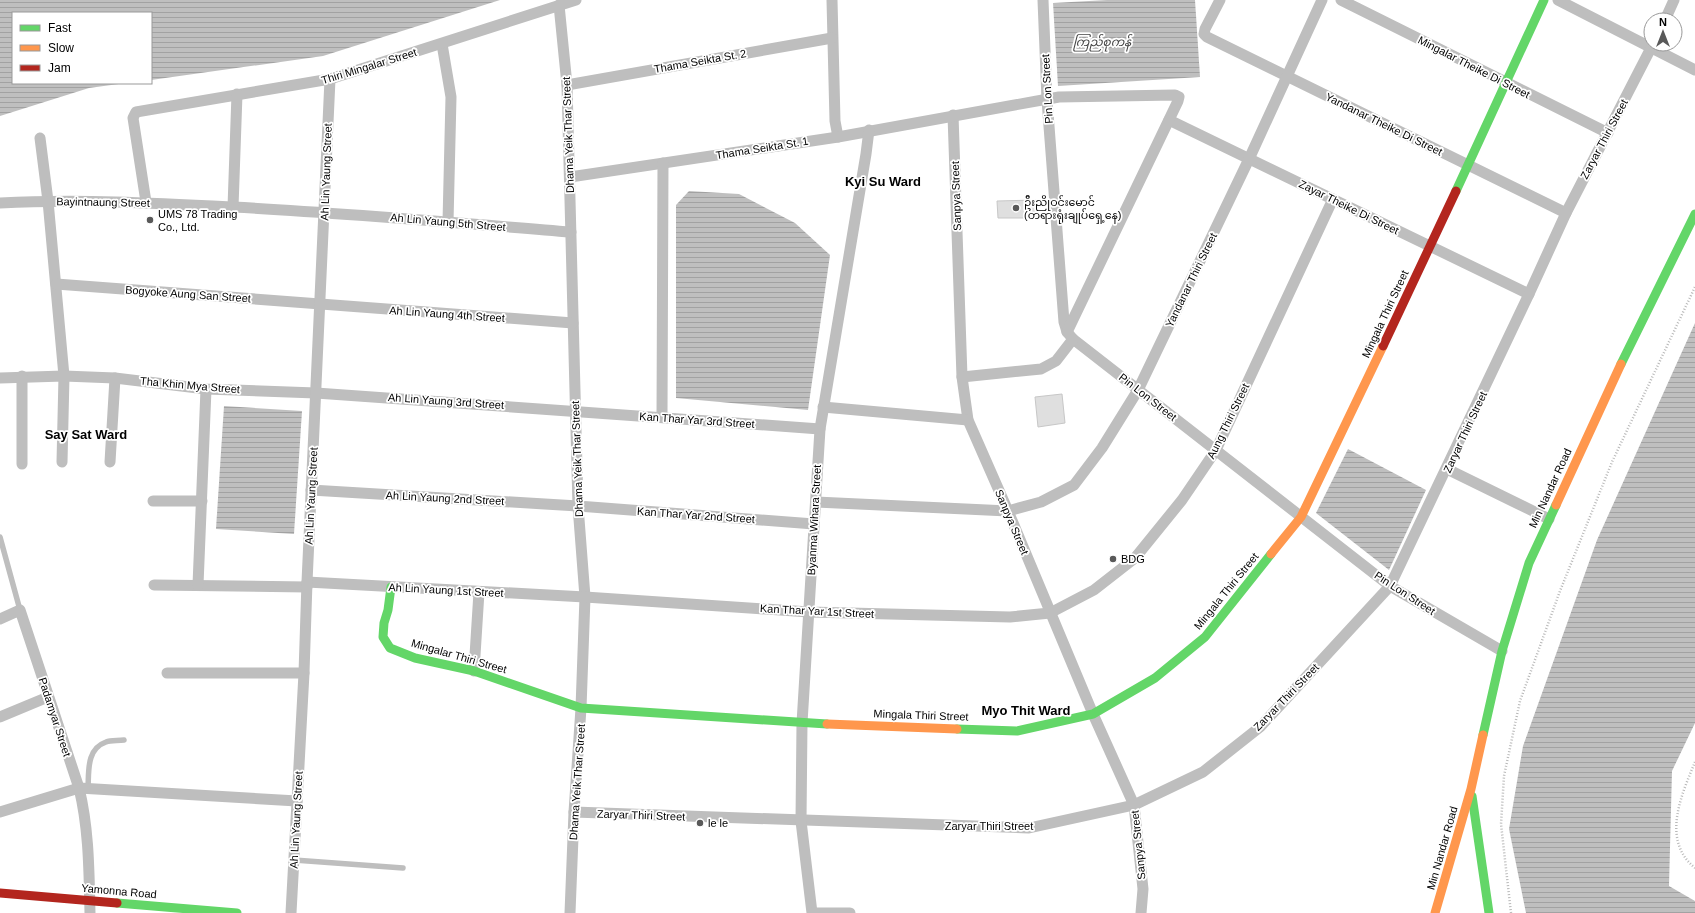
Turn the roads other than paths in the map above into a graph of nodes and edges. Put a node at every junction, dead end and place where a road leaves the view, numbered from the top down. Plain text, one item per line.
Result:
1 (576, 0) edge
2 (832, 0) edge
3 (1043, 0) edge
4 (1220, 0) edge
5 (1322, 0) edge
6 (1341, 0) edge
7 (1544, 0) edge
8 (1558, 0) edge
9 (1674, 0) edge
10 (559, 5) junction
11 (1669, 12) edge
12 (832, 38) junction
13 (1643, 42) edge
14 (442, 44) junction
15 (1649, 52) edge
16 (1663, 52) edge
17 (1695, 70) edge
18 (1288, 77) junction
19 (330, 79) junction
20 (1505, 82) junction
21 (567, 85) junction
22 (237, 94) junction
23 (1047, 100) junction
24 (953, 115) junction
25 (1169, 120) junction
26 (869, 130) junction
27 (1608, 133) junction
28 (838, 137) junction
29 (40, 138) dead end
30 (1250, 159) junction
31 (663, 163) junction
32 (1469, 165) junction
33 (570, 177) junction
34 (1333, 199) junction
35 (48, 201) junction
36 (146, 202) junction
37 (0, 203) edge
38 (233, 207) junction
39 (325, 212) junction
40 (1566, 213) junction
41 (1695, 214) edge
42 (448, 222) junction
43 (572, 232) junction
44 (1430, 246) junction
45 (56, 284) junction
46 (1529, 294) junction
47 (320, 304) junction
48 (573, 323) junction
49 (1070, 335) junction
50 (22, 376) junction
51 (64, 376) junction
52 (962, 377) junction
53 (0, 378) edge
54 (115, 378) junction
55 (206, 389) junction
56 (1138, 390) junction
57 (316, 392) junction
58 (823, 407) junction
59 (575, 410) junction
60 (662, 417) junction
61 (968, 420) junction
62 (820, 429) junction
63 (1216, 450) junction
64 (62, 462) dead end
65 (110, 462) dead end
66 (22, 464) dead end
67 (1447, 469) junction
68 (311, 490) junction
69 (153, 501) dead end
70 (202, 501) junction
71 (816, 502) junction
72 (578, 506) junction
73 (1008, 511) junction
74 (1301, 517) junction
75 (1549, 518) junction
76 (814, 524) junction
77 (0, 537) edge
78 (307, 584) junction
79 (154, 585) dead end
80 (198, 586) junction
81 (1390, 586) junction
82 (391, 587) junction
83 (479, 592) junction
84 (585, 597) junction
85 (20, 610) junction
86 (809, 612) junction
87 (1050, 613) junction
88 (0, 620) edge
89 (1502, 652) junction
90 (474, 671) junction
91 (167, 673) dead end
92 (304, 673) junction
93 (48, 697) junction
94 (581, 708) junction
95 (1093, 714) junction
96 (0, 717) edge
97 (802, 723) junction
98 (124, 740) dead end
99 (84, 788) junction
100 (1471, 789) junction
101 (297, 801) junction
102 (1134, 805) junction
103 (0, 812) edge
104 (574, 812) junction
105 (801, 821) junction
106 (294, 860) junction
107 (403, 868) dead end
108 (0, 894) edge
109 (90, 901) junction
110 (90, 913) edge
111 (237, 913) edge
112 (291, 913) edge
113 (570, 913) edge
114 (813, 913) edge
115 (850, 913) edge
116 (1141, 913) edge
117 (1435, 913) edge
118 (1489, 913) edge

1 - 10 street, Thiri Mingalar Street
2 - 12 street
3 - 23 street, Pin Lon Street
4 - 18 street, Yandanar Theike Di Street
5 - 18 street, Yandanar Thiri Street
6 - 20 street, Mingalar Theike Di Street
7 - 20 street, Mingala Thiri Street
8 - 13 street
9 - 11 street
10 - 14 street, Thiri Mingalar Street
10 - 21 street, Dhama Yeik Thar Street
12 - 21 street, Thama Seikta St. 2
12 - 28 street
14 - 19 street, Thiri Mingalar Street
14 - 42 street
15 - 27 street, Zaryar Thiri Street
16 - 17 street
18 - 30 street, Yandanar Thiri Street
18 - 32 street, Yandanar Theike Di Street
19 - 22 street, Thiri Mingalar Street
19 - 39 street, Ah Lin Yaung Street
20 - 27 street, Mingalar Theike Di Street
20 - 32 street, Mingala Thiri Street
21 - 33 street, Dhama Yeik Thar Street
22 - 36 street, Thiri Mingalar Street
22 - 38 street
23 - 24 street, Thama Seikta St. 1
23 - 25 street, Thama Seikta St. 1
23 - 49 street, Pin Lon Street
24 - 26 street, Thama Seikta St. 1
24 - 52 street, Sanpya Street
25 - 30 street, Zayar Theike Di Street
25 - 49 street
26 - 28 street, Thama Seikta St. 1
26 - 58 street, Byanma Wihara Street
27 - 40 street, Zaryar Thiri Street
28 - 31 street, Thama Seikta St. 1
29 - 35 street
30 - 34 street, Zayar Theike Di Street
30 - 56 street, Yandanar Thiri Street
31 - 33 street, Thama Seikta St. 1
31 - 60 street
32 - 40 street, Yandanar Theike Di Street
32 - 44 street, Mingala Thiri Street
33 - 43 street, Dhama Yeik Thar Street
34 - 44 street, Zayar Theike Di Street
34 - 63 street, Aung Thiri Street
35 - 36 street, Bayintnaung Street
35 - 37 street, Bayintnaung Street
35 - 45 street
36 - 38 street, Bayintnaung Street
38 - 39 street, Bayintnaung Street
39 - 42 street, Ah Lin Yaung 5th Street
39 - 47 street, Ah Lin Yaung Street
40 - 46 street, Zaryar Thiri Street
41 - 75 street, Min Nandar Road
42 - 43 street, Ah Lin Yaung 5th Street
43 - 48 street, Dhama Yeik Thar Street
44 - 46 street, Zayar Theike Di Street
44 - 74 street, Mingala Thiri Street
45 - 47 street, Bogyoke Aung San Street
45 - 51 street
46 - 67 street, Zaryar Thiri Street
47 - 48 street, Ah Lin Yaung 4th Street
47 - 57 street, Ah Lin Yaung Street
48 - 59 street, Dhama Yeik Thar Street
49 - 52 street
49 - 56 street, Pin Lon Street
50 - 51 street, Tha Khin Mya Street
50 - 53 street, Tha Khin Mya Street
50 - 66 street
51 - 54 street, Tha Khin Mya Street
51 - 64 street
52 - 61 street, Sanpya Street
54 - 55 street, Tha Khin Mya Street
54 - 65 street
55 - 57 street, Tha Khin Mya Street
55 - 70 street
56 - 63 street, Pin Lon Street
56 - 73 street, Yandanar Thiri Street
57 - 59 street, Ah Lin Yaung 3rd Street
57 - 68 street, Ah Lin Yaung Street
58 - 61 street
58 - 62 street, Byanma Wihara Street
59 - 60 street, Kan Thar Yar 3rd Street
59 - 72 street, Dhama Yeik Thar Street
60 - 62 street, Kan Thar Yar 3rd Street
61 - 73 street, Sanpya Street
62 - 71 street, Byanma Wihara Street
63 - 74 street, Pin Lon Street
63 - 87 street, Aung Thiri Street
67 - 75 street
67 - 81 street, Zaryar Thiri Street
68 - 72 street, Ah Lin Yaung 2nd Street
68 - 78 street, Ah Lin Yaung Street
69 - 70 street
70 - 80 street
71 - 73 street, Yandanar Thiri Street
71 - 76 street, Byanma Wihara Street
72 - 76 street, Kan Thar Yar 2nd Street
72 - 84 street, Dhama Yeik Thar Street
73 - 87 street, Sanpya Street
74 - 81 street, Pin Lon Street
74 - 95 street, Mingala Thiri Street
75 - 89 street, Min Nandar Road
76 - 86 street, Byanma Wihara Street
77 - 85 lane, Padamyar Street
78 - 80 street, Ah Lin Yaung 1st Street
78 - 82 street, Ah Lin Yaung 1st Street
78 - 92 street, Ah Lin Yaung Street
79 - 80 street, Ah Lin Yaung 1st Street
81 - 89 street, Pin Lon Street
81 - 102 street, Zaryar Thiri Street
82 - 83 street, Ah Lin Yaung 1st Street
82 - 90 street, Mingalar Thiri Street
83 - 84 street, Ah Lin Yaung 1st Street
83 - 90 street
84 - 86 street, Kan Thar Yar 1st Street
84 - 94 street, Dhama Yeik Thar Street
85 - 88 street
85 - 93 street, Padamyar Street
86 - 87 street, Kan Thar Yar 1st Street
86 - 97 street, Byanma Wihara Street
87 - 95 street, Sanpya Street
89 - 100 street, Min Nandar Road
90 - 94 street, Mingalar Thiri Street
91 - 92 street
92 - 101 street, Ah Lin Yaung Street
93 - 96 street
93 - 99 street, Padamyar Street
94 - 97 street, Mingala Thiri Street
94 - 104 street, Dhama Yeik Thar Street
95 - 97 street, Mingala Thiri Street
95 - 102 street, Sanpya Street
97 - 105 street, Byanma Wihara Street
98 - 99 lane
99 - 101 street
99 - 103 street
99 - 109 street, Padamyar Street
100 - 117 street, Min Nandar Road
100 - 118 street, Min Nandar Road
101 - 106 street, Ah Lin Yaung Street
102 - 105 street, Zaryar Thiri Street
102 - 116 street, Sanpya Street
104 - 105 street, Zaryar Thiri Street
104 - 113 street, Dhama Yeik Thar Street
105 - 114 street, Byanma Wihara Street
106 - 107 lane
106 - 112 street, Ah Lin Yaung Street
108 - 109 street, Yamonna Road
109 - 110 street, Padamyar Street
109 - 111 street, Yamonna Road
114 - 115 street

